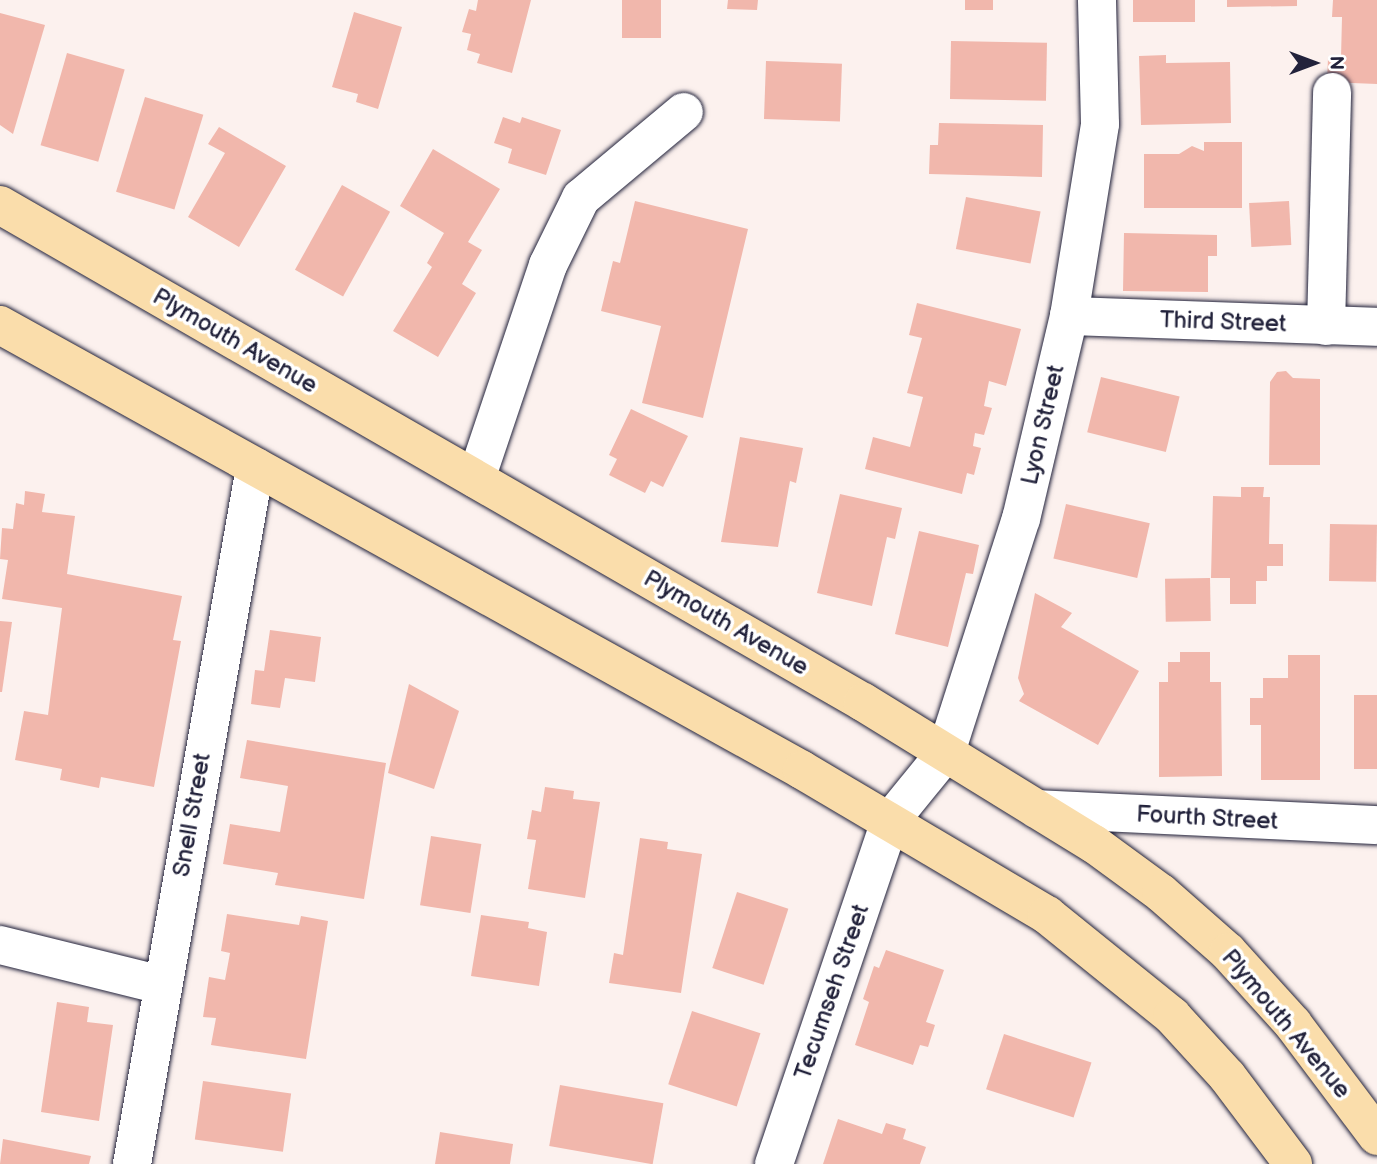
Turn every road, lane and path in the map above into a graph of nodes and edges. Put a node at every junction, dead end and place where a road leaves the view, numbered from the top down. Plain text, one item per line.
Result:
1 (1097, 0) edge
2 (1332, 92) dead end
3 (684, 112) dead end
4 (0, 205) edge
5 (1069, 316) junction
6 (0, 325) edge
7 (1326, 326) junction
8 (1377, 327) edge
9 (255, 467) junction
10 (476, 480) junction
11 (946, 752) junction
12 (1037, 809) junction
13 (890, 821) junction
14 (1377, 825) edge
15 (0, 945) edge
16 (162, 985) junction
17 (1377, 1136) edge
18 (132, 1164) edge
19 (774, 1164) edge
20 (1293, 1164) edge

1 - 5 street, Lyon Street
2 - 7 street
3 - 10 street
4 - 10 main road, Plymouth Avenue
5 - 7 street, Third Street
5 - 11 street, Lyon Street
6 - 9 main road
7 - 8 street, Third Street
9 - 13 main road
9 - 16 street, Snell Street
10 - 11 main road, Plymouth Avenue
11 - 12 main road, Plymouth Avenue
11 - 13 street, Lyon Street
12 - 14 street, Fourth Street
12 - 17 main road, Plymouth Avenue
13 - 19 street, Tecumseh Street
13 - 20 main road
15 - 16 street
16 - 18 street, Snell Street

